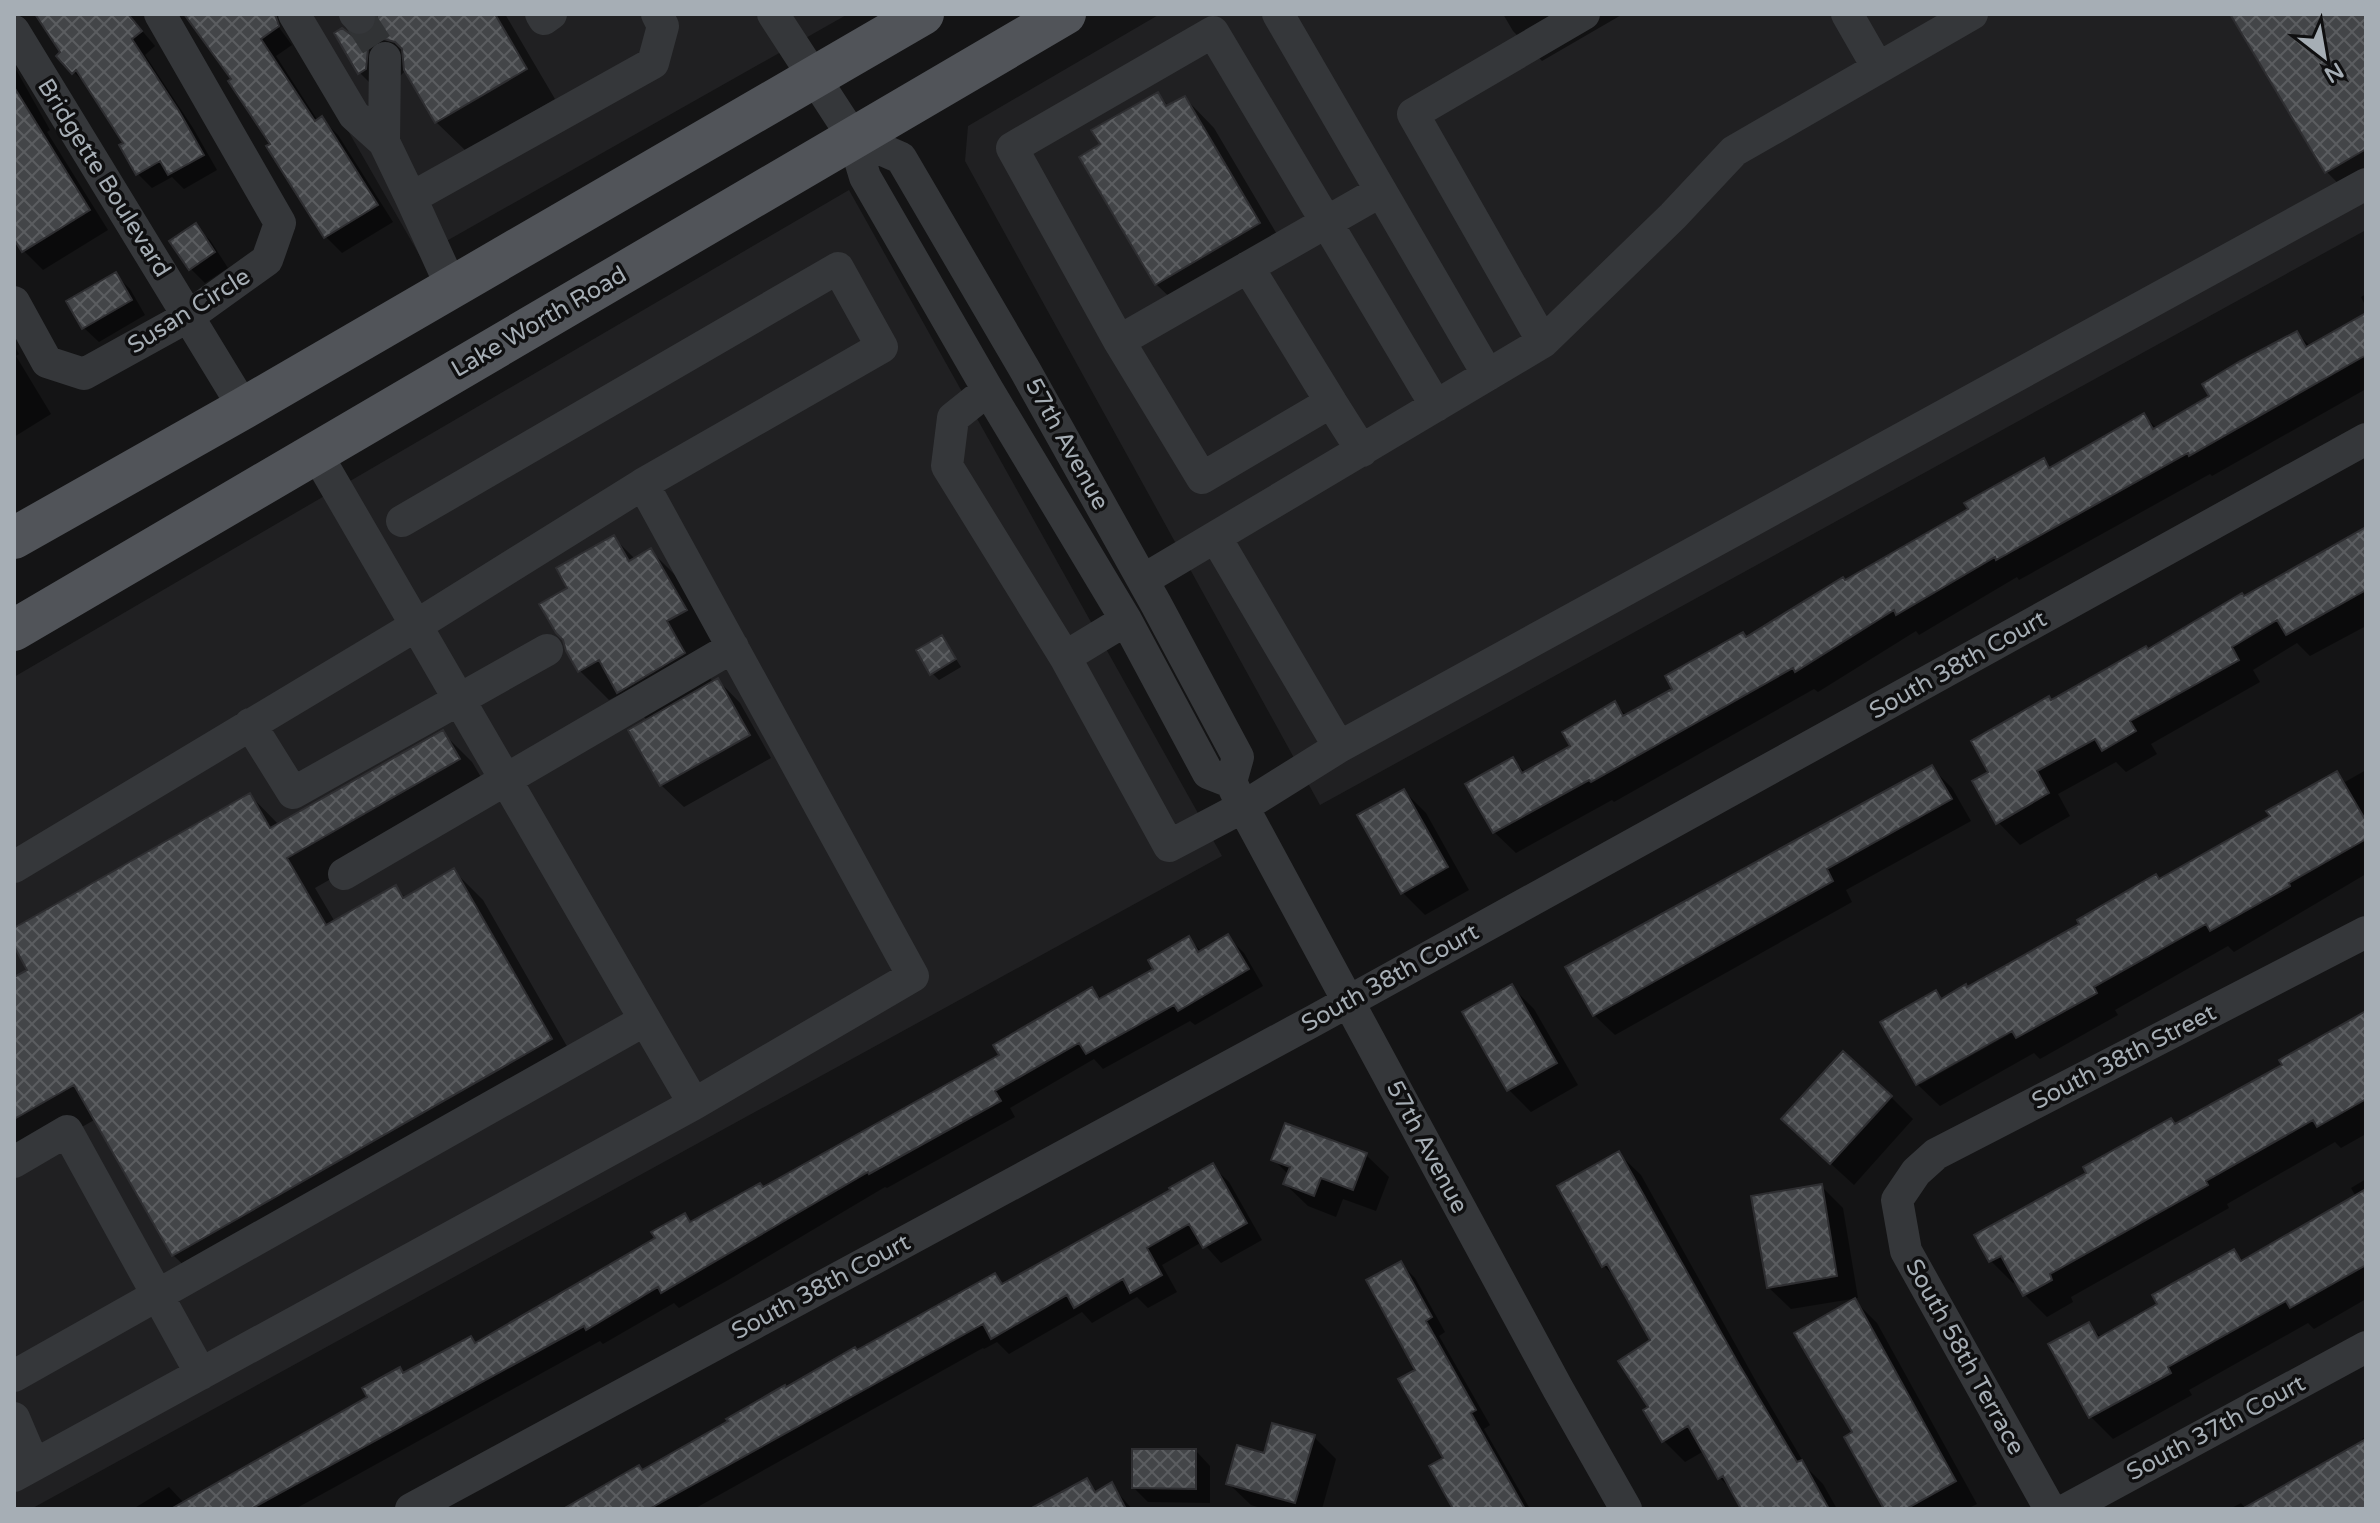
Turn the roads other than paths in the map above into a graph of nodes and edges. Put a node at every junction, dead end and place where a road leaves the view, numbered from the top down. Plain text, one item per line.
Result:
1 (160, 14) edge
2 (294, 14) edge
3 (541, 14) edge
4 (551, 14) edge
5 (657, 14) edge
6 (773, 14) edge
7 (923, 14) edge
8 (1065, 14) edge
9 (1278, 14) edge
10 (1584, 14) edge
11 (1847, 14) edge
12 (1972, 14) edge
13 (14, 31) edge
14 (385, 58) tunnel mouth
15 (1878, 68) junction
16 (812, 76) junction
17 (853, 137) junction
18 (384, 142) junction
19 (2366, 184) edge
20 (1381, 191) junction
21 (411, 198) junction
22 (1327, 222) junction
23 (1248, 267) junction
24 (452, 288) junction
25 (14, 302) edge
26 (189, 316) junction
27 (1119, 341) junction
28 (1543, 342) junction
29 (1488, 375) junction
30 (988, 390) junction
31 (1331, 402) junction
32 (1436, 406) junction
33 (244, 408) junction
34 (2366, 439) edge
35 (1362, 451) junction
36 (316, 453) junction
37 (643, 484) junction
38 (60, 511) junction
39 (402, 521) dead end
40 (14, 538) edge
41 (1216, 538) junction
42 (14, 565) edge
43 (1143, 580) junction
44 (1126, 620) junction
45 (417, 625) junction
46 (14, 630) edge
47 (733, 647) junction
48 (547, 650) dead end
49 (1065, 657) junction
50 (459, 697) junction
51 (250, 724) junction
52 (1339, 747) junction
53 (506, 779) junction
54 (1237, 795) junction
55 (14, 867) edge
56 (344, 874) dead end
57 (2366, 932) edge
58 (1348, 1001) junction
59 (645, 1020) junction
60 (694, 1104) junction
61 (14, 1162) edge
62 (1897, 1200) joint
63 (157, 1295) junction
64 (2366, 1347) edge
65 (201, 1374) junction
66 (14, 1376) edge
67 (14, 1418) edge
68 (24, 1470) edge
69 (411, 1509) edge
70 (1626, 1509) edge
71 (2050, 1509) edge
72 (2067, 1509) edge

1 - 26 street, Susan Circle
2 - 18 street
3 - 4 street
5 - 21 street
6 - 16 street, 57th Avenue
7 - 16 main road
8 - 17 main road, Lake Worth Road
9 - 20 street
10 - 28 street
11 - 15 street
12 - 15 street
13 - 26 street, Bridgette Boulevard
14 - 18 street
15 - 28 street
16 - 17 street, 57th Avenue
16 - 24 main road
17 - 30 street, 57th Avenue
17 - 36 main road, Lake Worth Road
17 - 43 street, 57th Avenue
18 - 21 street
19 - 52 street
20 - 22 street
20 - 29 street
21 - 24 street
22 - 23 street
22 - 27 street
22 - 32 street
23 - 27 street
23 - 31 street
24 - 33 main road
25 - 26 street, Susan Circle
26 - 33 street, Bridgette Boulevard
27 - 31 street
28 - 29 street
29 - 32 street
30 - 44 street, 57th Avenue
30 - 49 street
31 - 35 street
32 - 35 street
33 - 38 main road
34 - 58 street, South 38th Court
35 - 41 street
36 - 45 street
36 - 46 main road, Lake Worth Road
37 - 39 street
37 - 45 street
37 - 47 street
38 - 40 main road
38 - 42 main road
41 - 43 street
41 - 52 street
43 - 54 street, 57th Avenue
44 - 49 street
44 - 54 street, 57th Avenue
45 - 50 street
45 - 51 street
47 - 53 street
47 - 60 street
48 - 50 street
49 - 54 street
50 - 51 street
50 - 53 street
51 - 55 street
52 - 54 street
53 - 56 street
53 - 59 street
54 - 58 street, 57th Avenue
57 - 62 street, South 38th Street
58 - 69 street, South 38th Court
58 - 70 street, 57th Avenue
59 - 60 street
59 - 63 street
60 - 65 street
61 - 63 street
62 - 71 street, South 58th Terrace
63 - 65 street
63 - 66 street
64 - 72 street, South 37th Court
65 - 68 street
67 - 68 street

